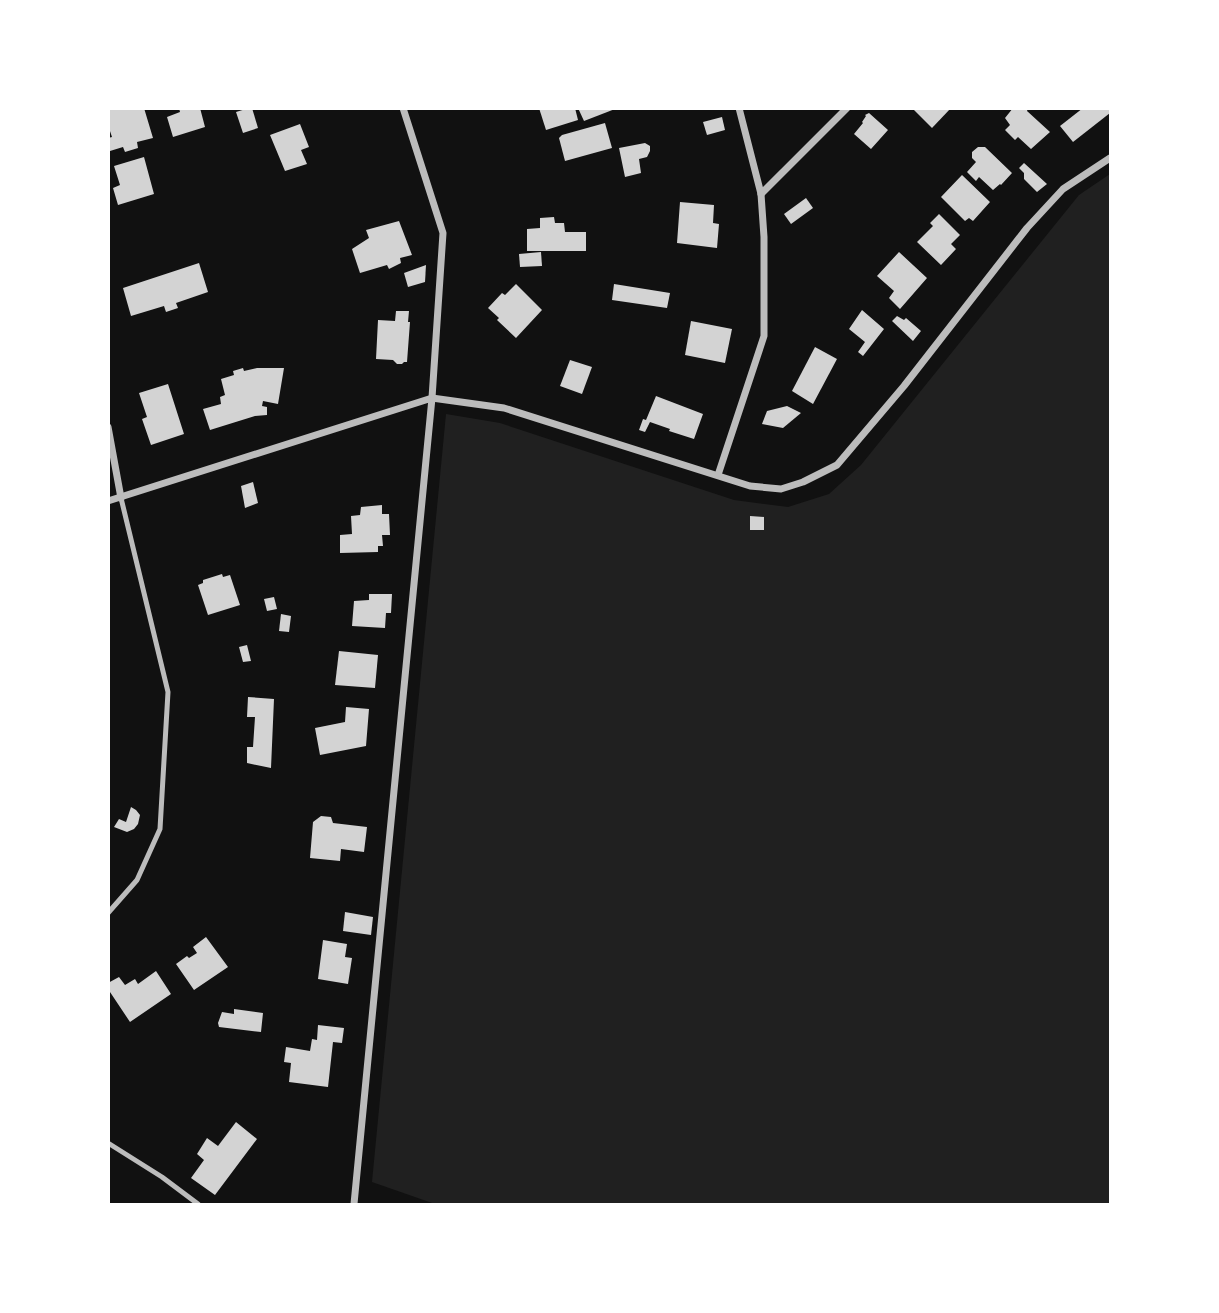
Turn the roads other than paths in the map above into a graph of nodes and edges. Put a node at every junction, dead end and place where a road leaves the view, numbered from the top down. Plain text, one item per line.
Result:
1 (403, 108) edge
2 (739, 108) edge
3 (847, 108) edge
4 (1111, 158) edge
5 (761, 194) junction
6 (432, 398) junction
7 (108, 427) edge
8 (718, 475) junction
9 (121, 498) junction
10 (108, 502) edge
11 (108, 913) edge
12 (108, 1143) edge
13 (198, 1205) edge
14 (354, 1205) edge

1 - 6 street
2 - 5 street
3 - 5 street
4 - 8 street
5 - 8 street
6 - 8 street
6 - 9 street
6 - 14 street
7 - 9 street
9 - 10 street
9 - 11 lane
12 - 13 lane

